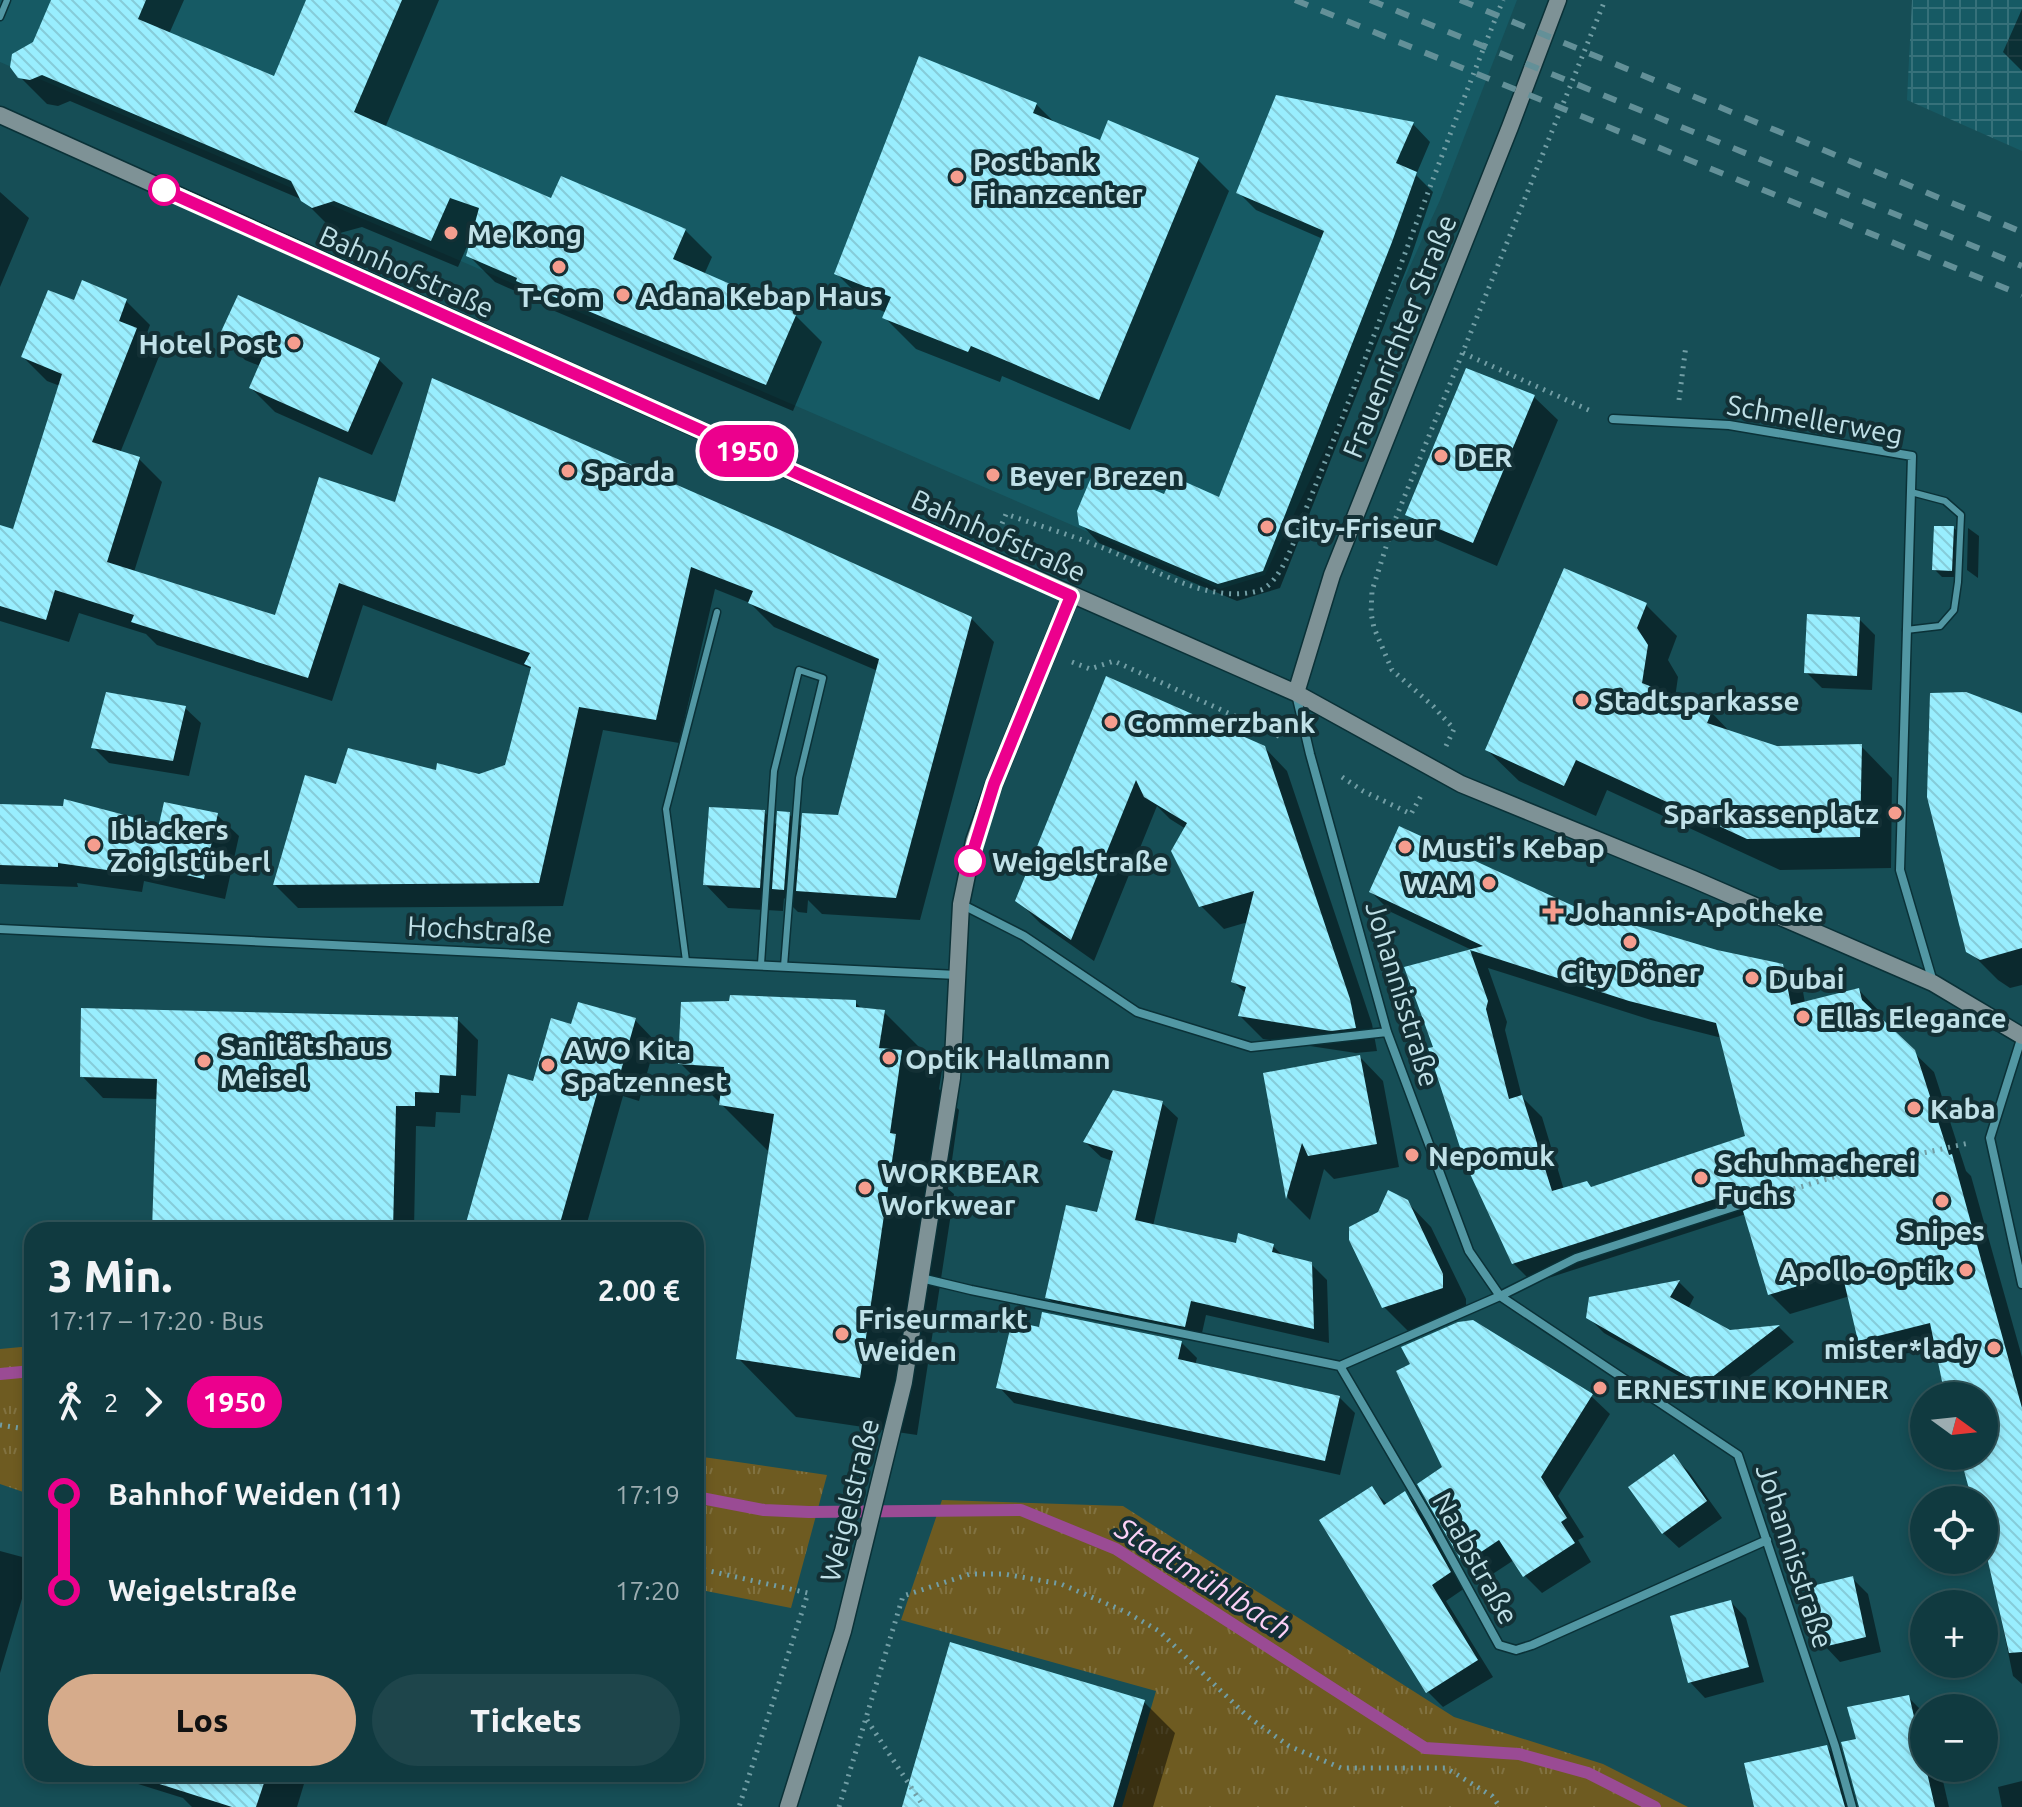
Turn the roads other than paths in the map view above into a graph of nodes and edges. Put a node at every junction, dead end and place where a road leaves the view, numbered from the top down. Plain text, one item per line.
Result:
1 (7, 0) edge
2 (1558, 0) edge
3 (0, 17) edge
4 (0, 115) edge
5 (1613, 419) road end
6 (1911, 492) junction
7 (1071, 596) junction
8 (717, 612) dead end
9 (1906, 630) junction
10 (1296, 693) junction
11 (961, 904) junction
12 (0, 929) edge
13 (686, 961) junction
14 (761, 964) junction
15 (784, 966) junction
16 (957, 975) junction
17 (1933, 983) junction
18 (1387, 1032) junction
19 (2022, 1036) edge
20 (1743, 1204) road end
21 (921, 1278) junction
22 (2022, 1284) edge
23 (1500, 1296) junction
24 (1340, 1366) junction
25 (1767, 1540) junction
26 (788, 1807) edge
27 (1852, 1807) edge

1 - 3 lane
2 - 10 main road, Frauenrichter Straße
4 - 7 main road, Bahnhofstraße
5 - 6 street, Schmellerweg
6 - 9 street, Schmellerweg
6 - 9 lane
7 - 10 main road, Bahnhofstraße
7 - 11 main road, Weigelstraße
8 - 13 lane
9 - 17 street, Schmellerweg
10 - 17 main road, Bahnhofstraße
10 - 18 street, Johannisstraße
11 - 16 main road, Weigelstraße
11 - 18 street
12 - 13 street, Hochstraße
13 - 14 street, Hochstraße
14 - 15 street, Hochstraße
14 - 15 lane
15 - 16 street, Hochstraße
16 - 21 main road, Weigelstraße
17 - 19 main road, Bahnhofstraße
18 - 23 street, Johannisstraße
19 - 22 street
20 - 23 street
21 - 24 street
21 - 26 main road, Weigelstraße
23 - 24 street
23 - 25 street, Johannisstraße
24 - 25 street, Naabstraße
25 - 27 street, Johannisstraße

